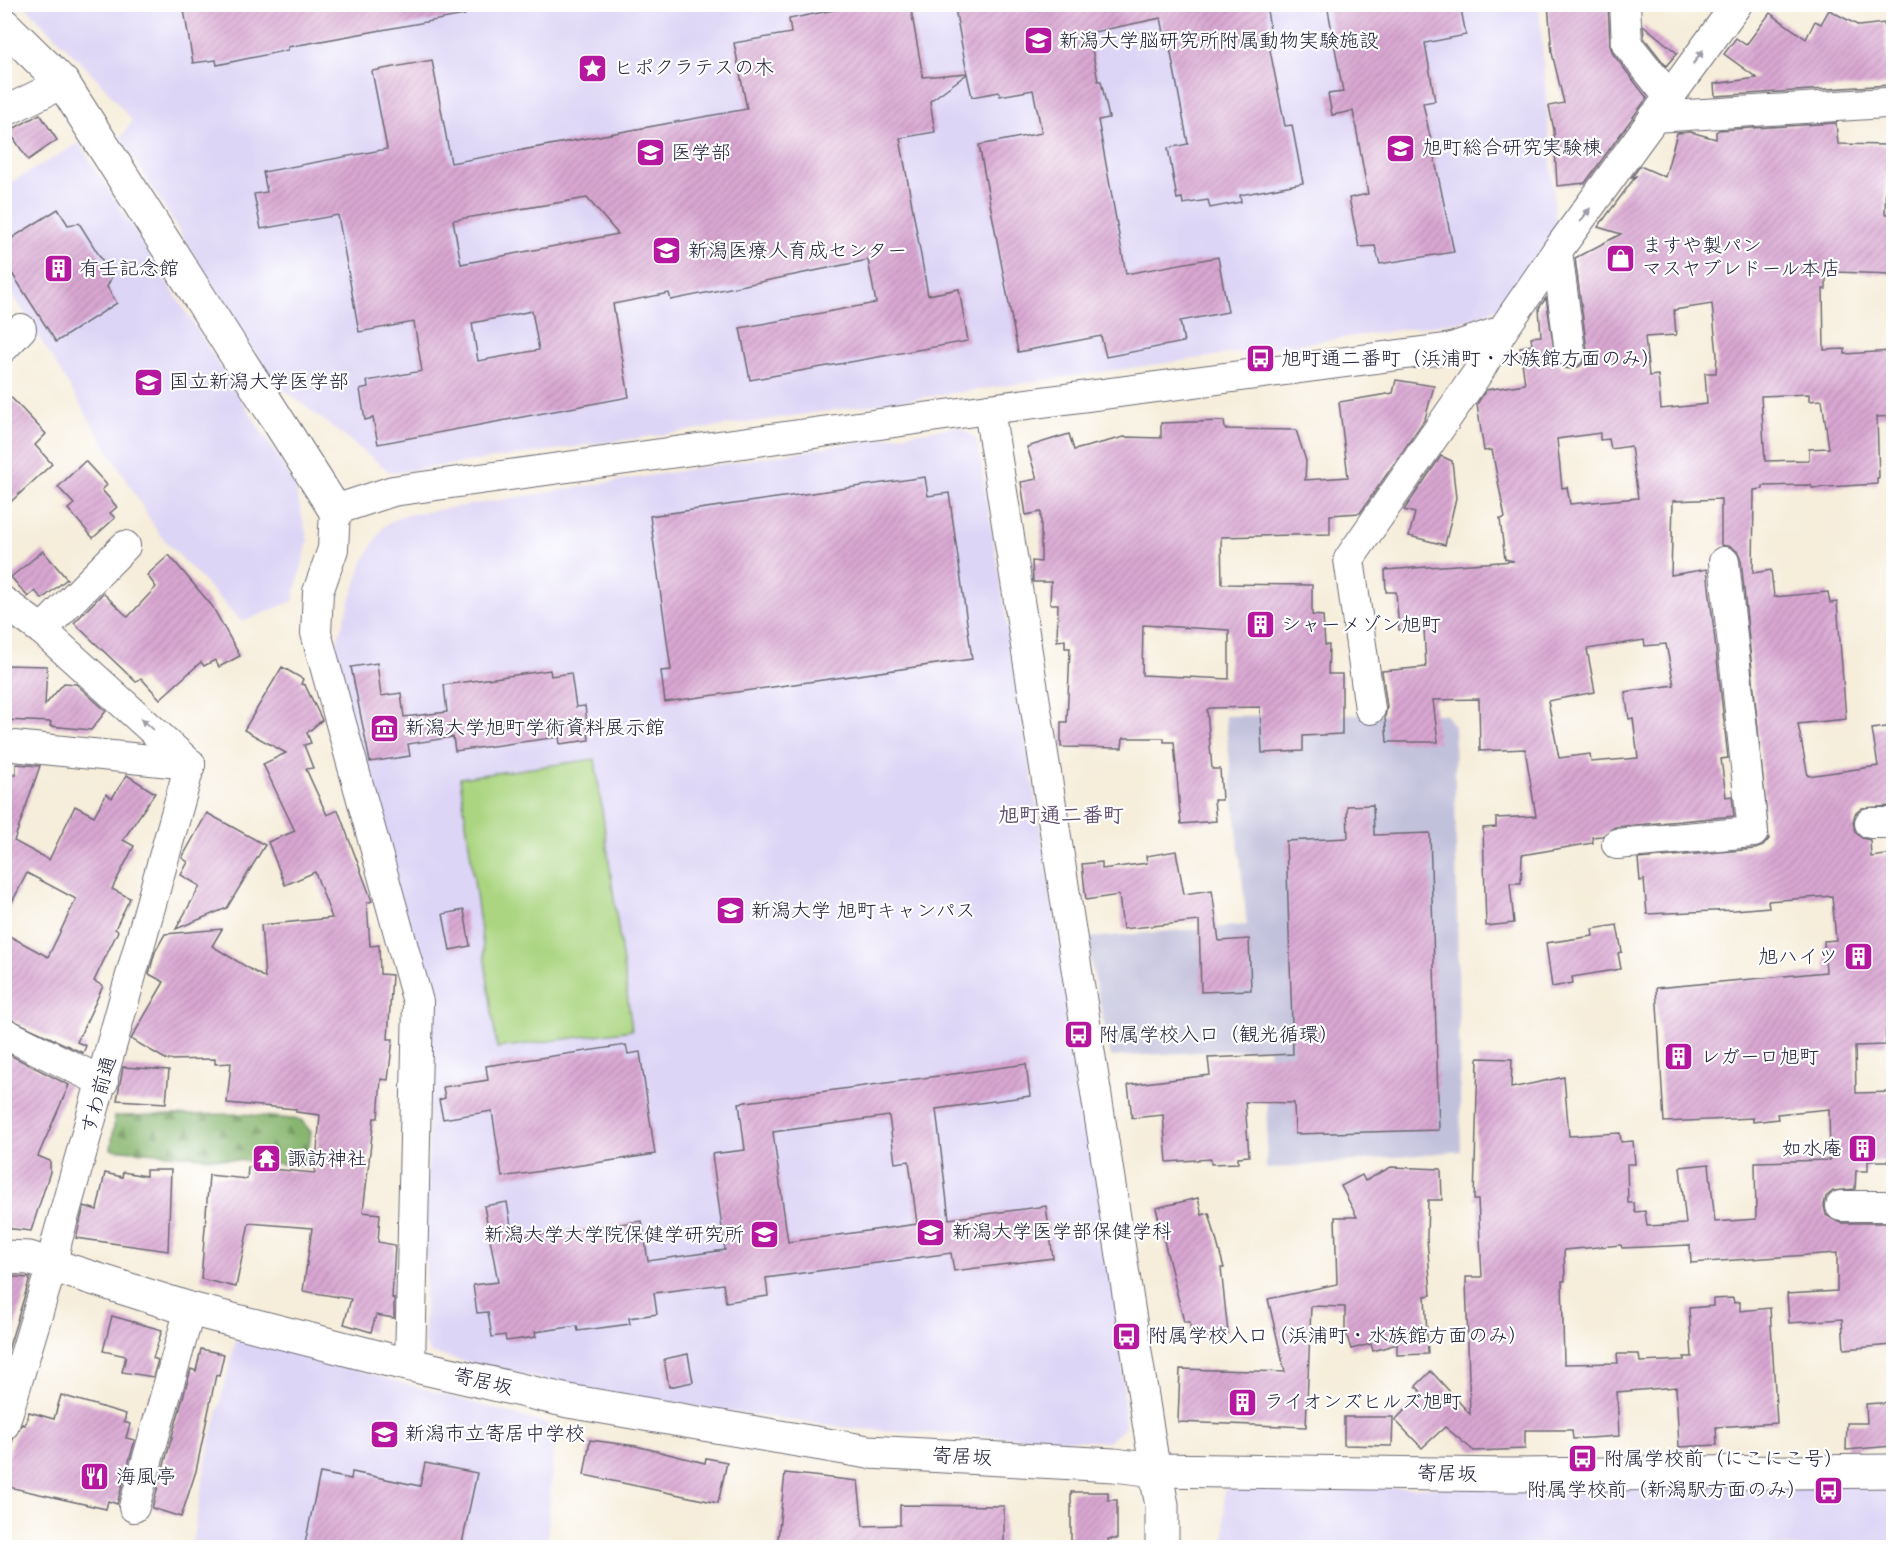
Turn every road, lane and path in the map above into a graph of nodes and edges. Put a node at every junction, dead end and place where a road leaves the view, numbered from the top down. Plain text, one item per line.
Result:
1 (1625, 4) edge
2 (1737, 4) edge
3 (4, 25) edge
4 (63, 83) junction
5 (1886, 103) dead end
6 (1661, 107) junction
7 (4, 112) edge
8 (1557, 251) junction
9 (1502, 332) junction
10 (1570, 352) dead end
11 (989, 409) junction
12 (335, 510) junction
13 (125, 546) dead end
14 (1724, 562) dead end
15 (4, 602) edge
16 (42, 630) junction
17 (1370, 709) dead end
18 (4, 745) edge
19 (190, 764) junction
20 (1617, 844) dead end
21 (4, 1033) edge
22 (103, 1082) junction
23 (1841, 1206) dead end
24 (1893, 1206) edge
25 (4, 1257) edge
26 (52, 1265) junction
27 (190, 1309) junction
28 (16, 1347) edge
29 (410, 1365) junction
30 (4, 1425) edge
31 (1155, 1470) junction
32 (1893, 1471) edge
33 (134, 1507) dead end
34 (1162, 1548) edge

1 - 6 street
6 -> 2 street
3 - 4 street
4 - 7 street
4 - 12 street
5 - 6 street
8 -> 6 street
8 - 9 street
8 - 10 street
9 - 11 street
9 - 17 street
11 - 12 street
11 - 31 street
12 - 29 street
13 - 16 street
14 - 20 street
15 - 16 street
19 -> 16 street
18 - 19 street
19 - 22 street, すわ前通
21 - 22 street
22 - 26 street, すわ前通
23 - 24 street
25 - 26 street, 寄居坂
26 - 27 street, 寄居坂
26 - 28 street, すわ前通
27 - 29 street, 寄居坂
27 - 33 street
28 - 30 street, すわ前通
29 - 31 street, 寄居坂
31 - 32 street, 寄居坂
31 - 34 street

